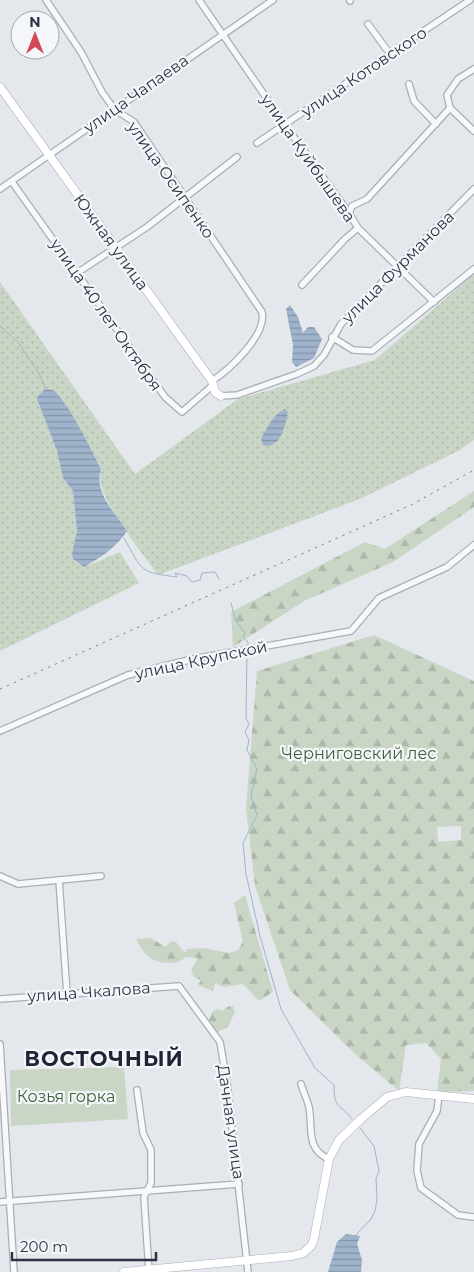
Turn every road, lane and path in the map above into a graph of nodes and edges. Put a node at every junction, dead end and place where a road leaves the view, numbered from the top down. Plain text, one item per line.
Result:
1 (46, 0) edge
2 (199, 0) edge
3 (272, 0) edge
4 (470, 0) edge
5 (368, 24) dead end
6 (222, 34) junction
7 (390, 54) junction
8 (474, 68) edge
9 (409, 84) dead end
10 (0, 87) edge
11 (450, 108) junction
12 (114, 109) junction
13 (436, 124) junction
14 (284, 125) junction
15 (474, 131) edge
16 (257, 143) dead end
17 (49, 156) junction
18 (237, 157) dead end
19 (12, 182) junction
20 (1, 186) edge
21 (474, 189) edge
22 (184, 196) junction
23 (349, 213) junction
24 (358, 228) junction
25 (116, 249) junction
26 (398, 266) junction
27 (474, 269) edge
28 (77, 273) junction
29 (302, 285) dead end
30 (434, 302) junction
31 (332, 337) junction
32 (212, 384) junction
33 (221, 396) joint
34 (474, 545) edge
35 (0, 731) edge
36 (0, 876) edge
37 (101, 876) dead end
38 (59, 880) junction
39 (178, 986) joint
40 (67, 994) junction
41 (0, 999) edge
42 (0, 1044) edge
43 (301, 1084) dead end
44 (137, 1090) dead end
45 (439, 1095) junction
46 (474, 1098) edge
47 (329, 1159) junction
48 (239, 1184) junction
49 (147, 1190) junction
50 (9, 1201) junction
51 (0, 1202) edge
52 (474, 1217) edge
53 (247, 1261) junction
54 (149, 1271) edge
55 (14, 1272) edge
56 (124, 1272) edge
57 (248, 1272) edge

1 - 12 street, улица Осипенко
2 - 6 street, улица Куйбышева
3 - 6 street, улица Чапаева
4 - 7 street, улица Котовского
5 - 7 street
6 - 12 street, улица Чапаева
6 - 14 street, улица Куйбышева
7 - 14 street, улица Котовского
8 - 11 street
9 - 13 street
10 - 17 street, Южная улица
11 - 13 street
11 - 15 street
12 - 17 street, улица Чапаева
12 - 22 street, улица Осипенко
13 - 23 street
14 - 16 street, улица Котовского
14 - 23 street, улица Куйбышева
17 - 19 street, улица Чапаева
17 - 25 street, Южная улица
18 - 22 street
19 - 20 street, улица Чапаева
19 - 28 street, улица 40 лет Октября
21 - 26 street, улица Фурманова
22 - 25 street
22 - 32 street, улица Осипенко
23 - 24 street, улица Куйбышева
24 - 26 street, улица Куйбышева
24 - 29 street
25 - 28 street
25 - 32 street, Южная улица
26 - 30 street, улица Куйбышева
26 - 31 street, улица Фурманова
27 - 30 street
28 - 32 street, улица 40 лет Октября
30 - 31 street
31 - 33 street, улица Фурманова
32 - 33 street, Южная улица
34 - 35 street, улица Крупской
36 - 38 street
37 - 38 street
38 - 40 street
39 - 40 street, улица Чкалова
39 - 48 street, Дачная улица
40 - 41 street, улица Чкалова
42 - 50 street
43 - 47 street
44 - 49 street
45 - 46 street
45 - 47 street
45 - 52 street
47 - 53 street
48 - 49 street
48 - 53 street, Дачная улица
49 - 50 street
49 - 54 street
50 - 51 street
50 - 55 street
53 - 54 street
53 - 57 street, Дачная улица
54 - 56 street

